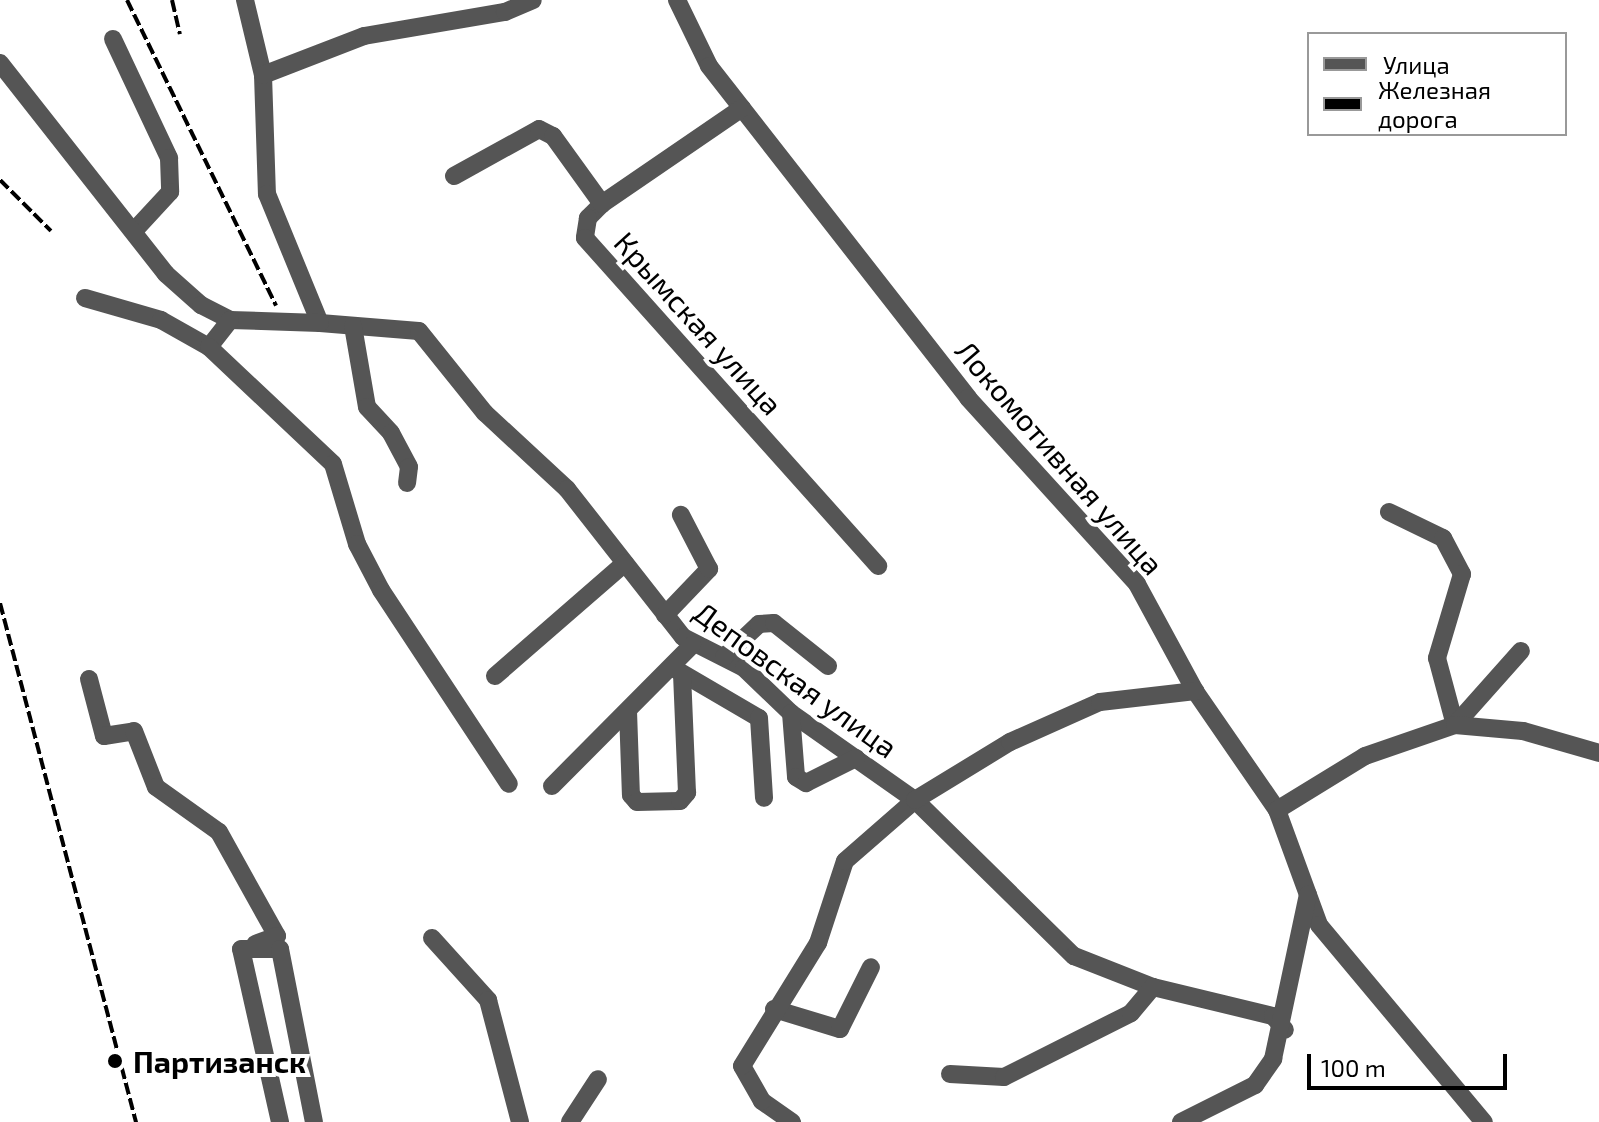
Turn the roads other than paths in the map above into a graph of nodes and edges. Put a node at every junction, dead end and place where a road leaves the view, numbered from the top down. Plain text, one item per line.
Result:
1 (245, 0) edge
2 (533, 0) edge
3 (677, 0) edge
4 (113, 39) dead end
5 (0, 63) edge
6 (263, 75) junction
7 (742, 108) junction
8 (454, 176) dead end
9 (602, 204) junction
10 (134, 231) junction
11 (85, 298) dead end
12 (230, 320) junction
13 (320, 323) junction
14 (353, 326) junction
15 (209, 347) junction
16 (407, 483) dead end
17 (1389, 512) dead end
18 (681, 515) dead end
19 (625, 563) junction
20 (878, 566) dead end
21 (665, 615) junction
22 (692, 645) junction
23 (1521, 651) dead end
24 (724, 657) junction
25 (828, 666) dead end
26 (677, 671) junction
27 (495, 676) dead end
28 (89, 679) dead end
29 (1195, 691) junction
30 (628, 711) junction
31 (791, 713) junction
32 (1455, 725) junction
33 (1599, 753) edge
34 (856, 758) junction
35 (509, 784) dead end
36 (552, 786) dead end
37 (764, 798) dead end
38 (915, 800) junction
39 (1277, 810) junction
40 (1308, 895) junction
41 (432, 938) dead end
42 (241, 949) junction
43 (871, 967) dead end
44 (1153, 987) junction
45 (774, 1009) junction
46 (1285, 1030) junction
47 (950, 1074) dead end
48 (598, 1079) dead end
49 (280, 1122) edge
50 (314, 1122) edge
51 (520, 1122) edge
52 (570, 1122) edge
53 (792, 1122) edge
54 (1181, 1122) edge
55 (1484, 1122) edge

1 - 6 street
2 - 6 street
3 - 7 street, Локомотивная улица
4 - 10 street
5 - 10 street
6 - 13 street
7 - 9 street, Крымская улица
7 - 29 street, Локомотивная улица
8 - 9 street
9 - 20 street, Крымская улица
10 - 12 street
11 - 15 street
12 - 13 street, Деповская улица
12 - 15 street
13 - 14 street, Деповская улица
14 - 16 street
14 - 19 street, Деповская улица
15 - 35 street
17 - 32 street
18 - 21 street
19 - 21 street, Деповская улица
19 - 27 street
21 - 22 street, Деповская улица
22 - 24 street, Деповская улица
22 - 26 street
23 - 32 street
24 - 25 street
24 - 31 street, Деповская улица
26 - 30 street
26 - 30 street
26 - 37 street
28 - 42 street
29 - 38 street
29 - 39 street, Локомотивная улица
30 - 36 street
31 - 34 street, Деповская улица
31 - 34 street
32 - 33 street
32 - 39 street
34 - 38 street, Деповская улица
38 - 44 street, Деповская улица
38 - 45 street
39 - 40 street, Локомотивная улица
40 - 46 street
40 - 55 street, Локомотивная улица
41 - 51 street
42 - 49 street
42 - 50 street
43 - 45 street
44 - 46 street, Деповская улица
44 - 47 street
45 - 53 street
46 - 54 street
48 - 52 street

